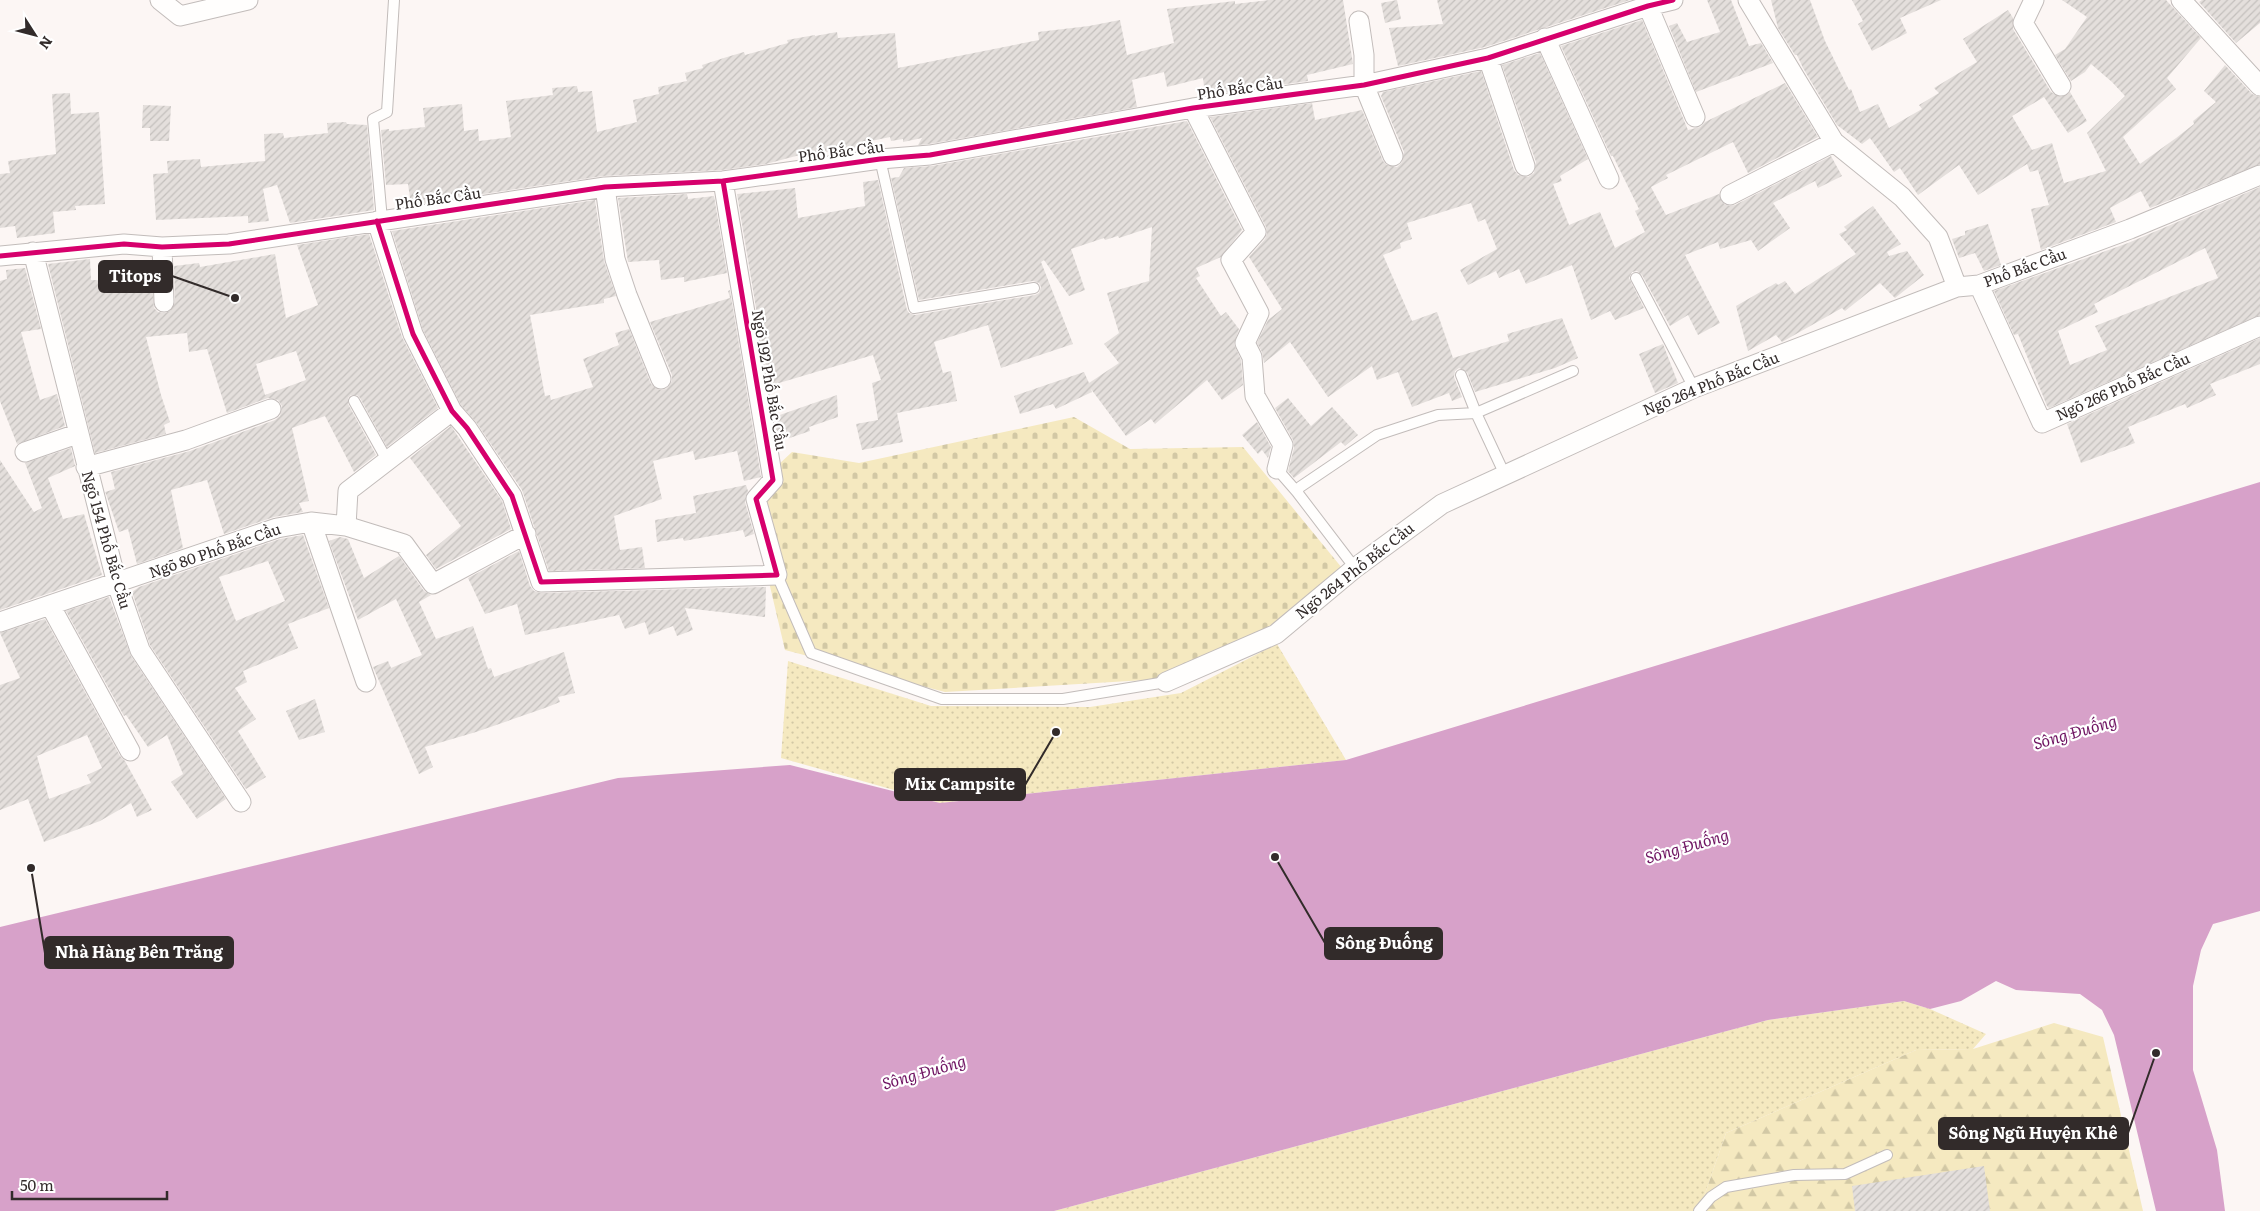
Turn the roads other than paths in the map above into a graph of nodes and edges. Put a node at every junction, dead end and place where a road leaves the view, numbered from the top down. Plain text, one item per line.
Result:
1 (160, 0) edge
2 (248, 0) edge
3 (394, 0) edge
4 (1673, 0) edge
5 (1748, 0) edge
6 (2034, 0) edge
7 (2181, 0) edge
8 (1648, 6) junction
9 (1358, 21) dead end
10 (1545, 38) junction
11 (1488, 58) junction
12 (1364, 85) junction
13 (2060, 86) dead end
14 (2260, 86) edge
15 (1193, 108) junction
16 (1695, 117) dead end
17 (1834, 142) junction
18 (1393, 156) dead end
19 (880, 159) junction
20 (1525, 166) dead end
21 (2260, 175) edge
22 (1609, 179) dead end
23 (723, 180) junction
24 (605, 187) junction
25 (1730, 195) dead end
26 (379, 220) junction
27 (162, 247) junction
28 (32, 252) junction
29 (0, 256) edge
30 (1636, 278) dead end
31 (1979, 285) junction
32 (1958, 287) junction
33 (1034, 288) dead end
34 (164, 302) dead end
35 (2260, 326) edge
36 (1573, 371) dead end
37 (1461, 375) dead end
38 (661, 379) dead end
39 (1694, 388) junction
40 (354, 401) dead end
41 (271, 409) dead end
42 (452, 411) junction
43 (1476, 413) junction
44 (77, 434) junction
45 (25, 452) dead end
46 (387, 460) junction
47 (86, 467) junction
48 (1277, 469) joint
49 (1505, 475) junction
50 (1297, 492) junction
51 (312, 522) junction
52 (346, 526) junction
53 (526, 534) junction
54 (1355, 568) junction
55 (777, 575) junction
56 (117, 584) junction
57 (50, 605) junction
58 (0, 622) edge
59 (366, 682) dead end
60 (1166, 682) joint
61 (130, 751) dead end
62 (240, 802) dead end
63 (1887, 1155) dead end
64 (1699, 1211) edge

1 - 2 street
3 - 26 lane
4 - 8 street, Phố Bắc Cầu
5 - 17 street
6 - 13 street
7 - 14 street
8 - 10 street, Phố Bắc Cầu
8 - 16 street
9 - 12 street
10 - 11 street, Phố Bắc Cầu
10 - 22 street
11 - 12 street, Phố Bắc Cầu
11 - 20 street
12 - 15 street, Phố Bắc Cầu
12 - 18 street
15 - 19 street, Phố Bắc Cầu
15 - 48 street
17 - 25 street
17 - 32 street
19 - 23 street, Phố Bắc Cầu
19 - 33 lane
21 - 31 street, Phố Bắc Cầu
23 - 24 street, Phố Bắc Cầu
23 - 55 street, Ngõ 192 Phố Bắc Cầu
24 - 26 street, Phố Bắc Cầu
24 - 38 street
26 - 27 street, Phố Bắc Cầu
26 - 42 street
27 - 28 street, Phố Bắc Cầu
27 - 34 street
28 - 29 street, Phố Bắc Cầu
28 - 44 street, Ngõ 154 Phố Bắc Cầu
30 - 39 lane
31 - 32 street, Phố Bắc Cầu
31 - 35 street, Ngõ 266 Phố Bắc Cầu
32 - 39 street, Ngõ 264 Phố Bắc Cầu
36 - 43 lane
37 - 43 lane
39 - 49 street, Ngõ 264 Phố Bắc Cầu
40 - 46 lane
41 - 47 street
42 - 46 street
42 - 53 street
43 - 49 lane
43 - 50 lane
44 - 45 street
44 - 47 street, Ngõ 154 Phố Bắc Cầu
46 - 52 street
47 - 56 street, Ngõ 154 Phố Bắc Cầu
48 - 50 lane
49 - 54 street, Ngõ 264 Phố Bắc Cầu
50 - 54 lane
51 - 52 street, Ngõ 80 Phố Bắc Cầu
51 - 56 street, Ngõ 80 Phố Bắc Cầu
51 - 59 street
52 - 53 street, Ngõ 80 Phố Bắc Cầu
53 - 55 street
54 - 60 street, Ngõ 264 Phố Bắc Cầu
55 - 60 lane, Ngõ 264 Phố Bắc Cầu
56 - 57 street, Ngõ 80 Phố Bắc Cầu
56 - 62 street, Ngõ 154 Phố Bắc Cầu
57 - 58 street, Ngõ 80 Phố Bắc Cầu
57 - 61 street
63 - 64 lane

